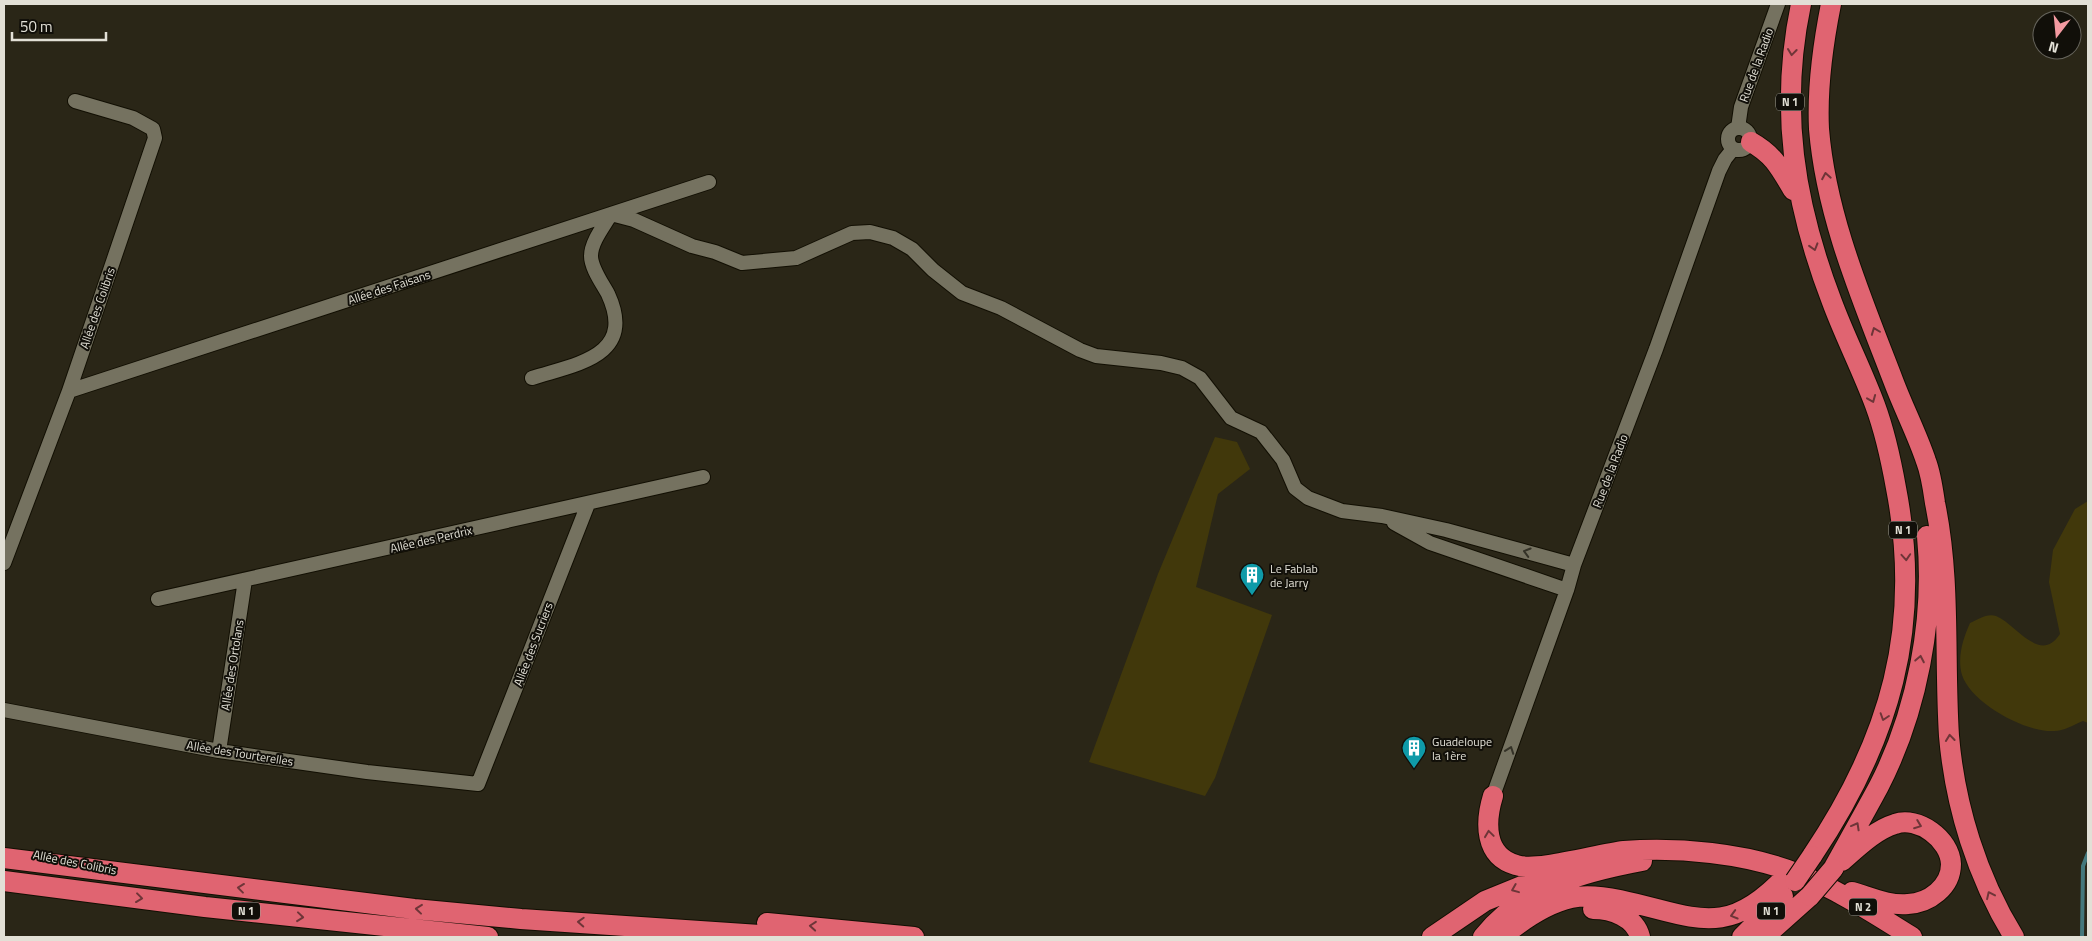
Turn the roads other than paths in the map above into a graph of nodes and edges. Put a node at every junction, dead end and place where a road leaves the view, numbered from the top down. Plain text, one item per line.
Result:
1 (1778, 4) edge
2 (1801, 4) edge
3 (1831, 4) edge
4 (75, 101) dead end
5 (1741, 140) junction
6 (709, 182) dead end
7 (1800, 200) junction
8 (610, 214) junction
9 (532, 378) dead end
10 (69, 391) junction
11 (1911, 426) junction
12 (703, 477) dead end
13 (588, 504) junction
14 (1382, 516) junction
15 (4, 563) edge
16 (1574, 565) junction
17 (245, 580) junction
18 (1567, 590) junction
19 (158, 599) dead end
20 (4, 710) edge
21 (219, 751) junction
22 (478, 784) joint
23 (1493, 796) joint
24 (4, 848) edge
25 (1734, 857) junction
26 (4, 858) edge
27 (1832, 869) junction
28 (146, 875) junction
29 (4, 881) edge
30 (1801, 883) junction
31 (4, 894) edge
32 (103, 894) junction
33 (630, 925) junction
34 (488, 937) edge
35 (788, 937) edge
36 (914, 937) edge
37 (1432, 937) edge
38 (1483, 937) edge
39 (1502, 937) edge
40 (1514, 937) edge
41 (1640, 937) edge
42 (1742, 937) edge
43 (1764, 937) edge
44 (1912, 937) edge
45 (2014, 937) edge

1 - 5 street, Rue de la Radio
2 -> 7 highway, N 1
11 -> 3 highway, N 1
4 - 10 street, Allée des Colibris
5 - 7 highway
5 - 16 street, Rue de la Radio
6 - 8 street, Allée des Faisans
7 -> 30 highway, N 1, bridge
8 - 9 street
8 - 10 street, Allée des Faisans
8 - 14 street
10 - 15 street, Allée des Colibris
27 -> 11 highway, N 1
45 -> 11 highway
12 - 13 street, Allée des Perdrix
13 - 17 street, Allée des Perdrix
13 - 22 street, Allée des Sucriers
16 -> 14 street
14 - 18 street
16 - 18 street, Rue de la Radio
17 - 19 street, Allée des Perdrix
17 - 21 street, Allée des Ortolans
23 -> 18 street, Rue de la Radio
20 - 21 street, Allée des Tourterelles
21 - 22 street, Allée des Tourterelles
25 -> 23 highway
24 - 28 street, Allée des Colibris
25 - 30 highway, N 2
25 -> 37 highway
25 - 38 highway
26 - 28 highway, N 1
27 - 30 highway, N 1, bridge
27 -> 30 highway
33 -> 28 highway, N 1
29 - 32 highway, N 1
30 -> 39 highway
30 - 42 highway, N 1
30 - 43 highway, N 1
30 - 44 highway, N 2
31 - 32 highway
32 -> 34 highway, N 1
33 - 35 highway, N 1
36 -> 33 highway
40 - 41 highway

